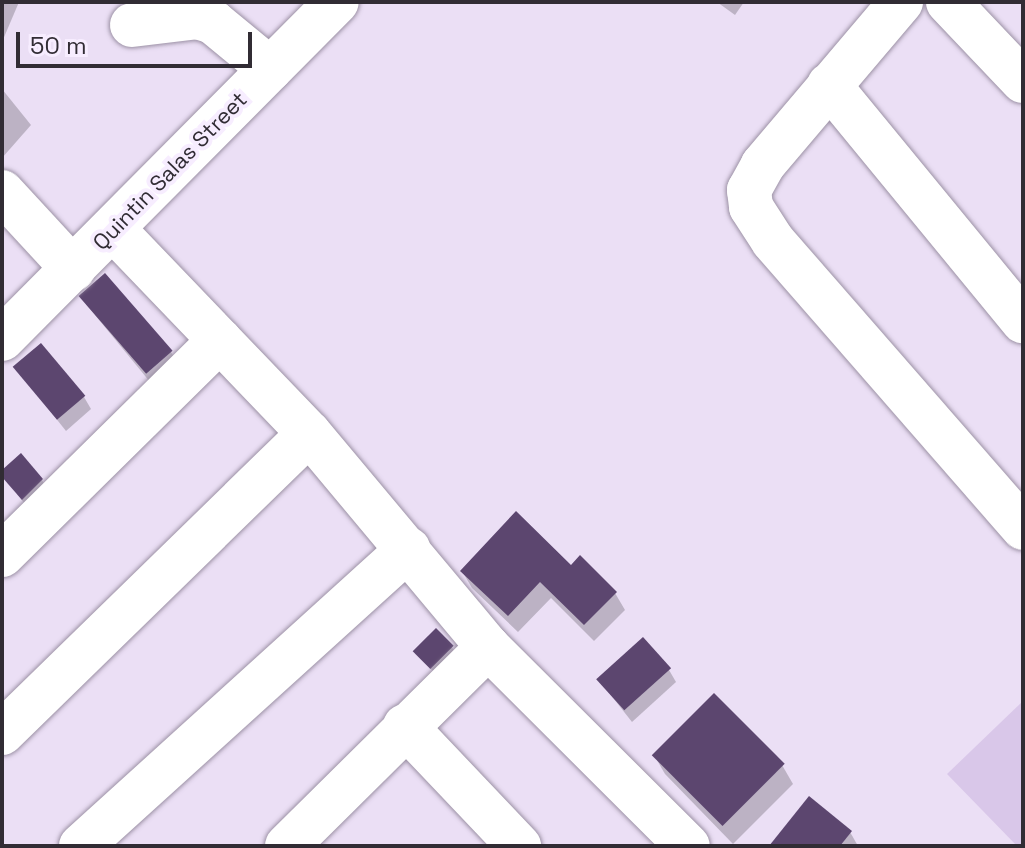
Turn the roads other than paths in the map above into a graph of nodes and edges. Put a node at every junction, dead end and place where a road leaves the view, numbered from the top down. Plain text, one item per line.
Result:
1 (337, 2) edge
2 (901, 2) edge
3 (948, 2) edge
4 (132, 25) dead end
5 (270, 69) junction
6 (1023, 81) edge
7 (829, 85) junction
8 (2, 192) edge
9 (114, 230) junction
10 (73, 269) junction
11 (1023, 321) edge
12 (2, 339) edge
13 (220, 340) junction
14 (309, 433) junction
15 (1023, 528) edge
16 (408, 549) junction
17 (2, 555) edge
18 (488, 647) junction
19 (405, 726) junction
20 (2, 733) edge
21 (502, 840) edge
22 (81, 846) edge
23 (287, 846) edge
24 (688, 846) edge

1 - 5 street, Quintin Salas Street
2 - 7 street
3 - 6 street
4 - 5 street
5 - 9 street, Quintin Salas Street
7 - 11 street
7 - 15 street
8 - 10 street
9 - 10 street, Quintin Salas Street
9 - 13 street
10 - 12 street, Quintin Salas Street
13 - 14 street
13 - 17 street
14 - 16 street
14 - 20 street
16 - 18 street
16 - 22 street
18 - 19 street
18 - 24 street
19 - 21 street
19 - 23 street

